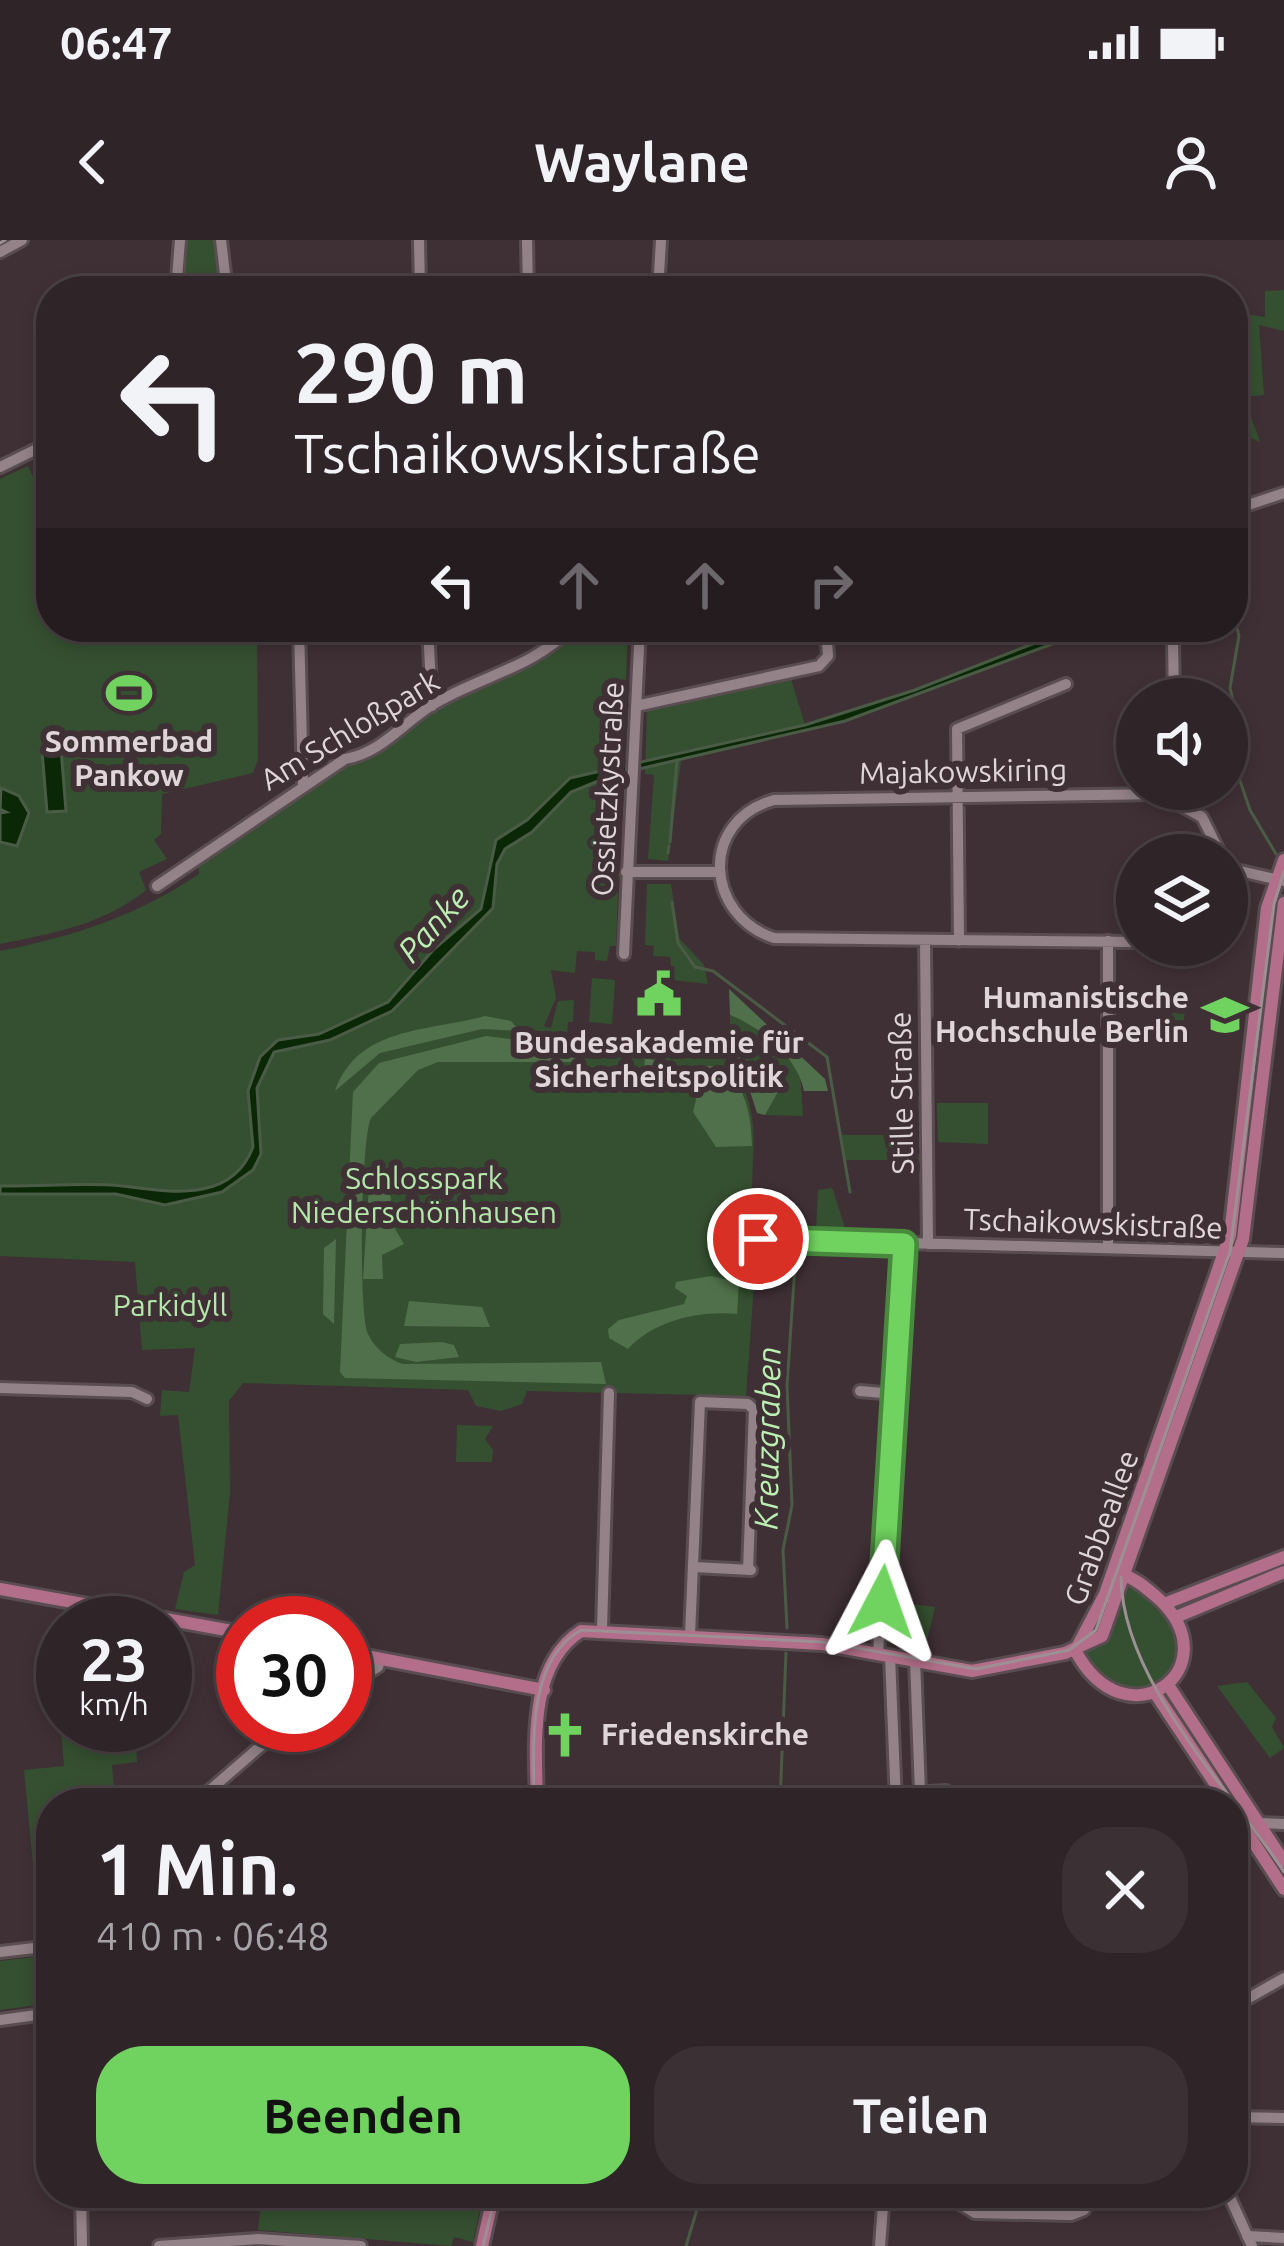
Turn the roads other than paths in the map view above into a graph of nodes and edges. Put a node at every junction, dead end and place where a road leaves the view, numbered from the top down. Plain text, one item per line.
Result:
1 (22, 240) edge
2 (180, 240) edge
3 (221, 240) edge
4 (419, 240) edge
5 (527, 240) edge
6 (661, 240) edge
7 (0, 252) edge
8 (177, 276) edge
9 (225, 276) edge
10 (420, 276) edge
11 (528, 276) edge
12 (659, 276) edge
13 (36, 449) edge
14 (0, 466) edge
15 (1284, 493) edge
16 (1248, 503) edge
17 (299, 642) edge
18 (429, 642) edge
19 (556, 642) edge
20 (639, 642) edge
21 (827, 642) edge
22 (1173, 643) dead end
23 (1174, 678) edge
24 (1066, 684) dead end
25 (432, 706) junction
26 (636, 706) junction
27 (303, 785) junction
28 (1116, 794) edge
29 (958, 796) junction
30 (1284, 860) edge
31 (626, 872) junction
32 (717, 872) junction
33 (1248, 872) edge
34 (1280, 879) edge
35 (157, 886) dead end
36 (1284, 903) edge
37 (925, 941) junction
38 (959, 941) junction
39 (1108, 941) junction
40 (1116, 941) edge
41 (623, 954) dead end
42 (758, 1239) dead end
43 (904, 1244) junction
44 (928, 1244) junction
45 (1108, 1248) junction
46 (1233, 1252) junction
47 (1284, 1253) edge
48 (0, 1388) edge
49 (860, 1391) dead end
50 (609, 1393) dead end
51 (894, 1394) junction
52 (147, 1400) dead end
53 (1284, 1557) edge
54 (694, 1567) junction
55 (1284, 1572) edge
56 (1120, 1574) junction
57 (0, 1589) edge
58 (1164, 1604) junction
59 (1176, 1616) junction
60 (216, 1629) edge
61 (605, 1629) junction
62 (689, 1635) junction
63 (1075, 1650) junction
64 (884, 1655) junction
65 (372, 1657) edge
66 (380, 1659) junction
67 (915, 1660) junction
68 (372, 1671) edge
69 (1161, 1689) junction
70 (544, 1690) junction
71 (254, 1752) edge
72 (212, 1788) edge
73 (537, 1788) edge
74 (895, 1788) edge
75 (920, 1788) edge
76 (1219, 1788) edge
77 (1233, 1788) edge
78 (1248, 1809) edge
79 (1248, 1822) edge
80 (1284, 1824) edge
81 (1260, 1826) junction
82 (1248, 1836) edge
83 (1284, 1862) edge
84 (1284, 1888) edge
85 (36, 1948) edge
86 (0, 1952) edge
87 (1284, 1978) edge
88 (1248, 1998) edge
89 (36, 2015) edge
90 (0, 2020) edge
91 (1248, 2117) edge
92 (1284, 2118) edge
93 (81, 2208) edge
94 (491, 2208) edge
95 (883, 2208) edge
96 (968, 2208) edge
97 (1084, 2208) edge
98 (1235, 2208) edge
99 (1284, 2238) edge
100 (1249, 2241) edge
101 (257, 2242) edge
102 (82, 2246) edge
103 (159, 2246) edge
104 (361, 2246) edge
105 (482, 2246) edge
106 (880, 2246) edge

1 - 7 street
2 - 8 street
3 - 9 street
4 - 10 street
5 - 11 street
6 - 12 street
13 - 14 street
15 - 16 street
17 - 27 street
18 - 25 street
19 - 25 street, Am Schloßpark
20 - 26 street, Ossietzkystraße
21 - 26 street
22 - 23 street
24 - 29 street
25 - 27 street, Am Schloßpark
26 - 31 street, Ossietzkystraße
27 - 35 street, Am Schloßpark
28 - 29 street, Majakowskiring
29 - 32 street, Majakowskiring
29 - 38 street
30 - 34 main road, Grabbeallee
31 - 32 street
31 - 41 street, Ossietzkystraße
32 - 37 street
33 - 34 street
34 - 46 main road, Grabbeallee
36 - 46 main road, Grabbeallee
37 - 38 street
37 - 44 street, Stille Straße
38 - 39 street
39 - 40 street
39 - 45 street
42 - 43 street, Tschaikowskistraße
43 - 44 street, Tschaikowskistraße
43 - 51 street
44 - 45 street, Tschaikowskistraße
45 - 46 street, Tschaikowskistraße
46 - 47 street, Tschaikowskistraße
46 - 56 main road, Grabbeallee
48 - 52 street
49 - 51 street
50 - 61 street
51 - 64 street
53 - 58 main road
54 - 54 street
54 - 62 street
55 - 59 main road
56 - 58 main road
56 - 63 main road, Grabbeallee
57 - 60 main road
58 - 59 main road
59 - 69 main road
61 - 62 main road
61 - 70 main road
62 - 64 main road
63 - 67 main road
63 - 69 main road
64 - 67 main road
64 - 74 street
65 - 66 main road
66 - 68 street
66 - 70 main road
67 - 75 street
69 - 76 main road
69 - 77 main road
70 - 73 main road
71 - 72 street
78 - 81 main road
79 - 81 street
80 - 81 street
81 - 83 main road
82 - 84 main road
85 - 86 street
87 - 88 street
89 - 90 street
91 - 92 street
93 - 102 street
94 - 105 main road
95 - 106 street
96 - 97 street
98 - 100 street
99 - 100 street
101 - 103 street
101 - 104 street

